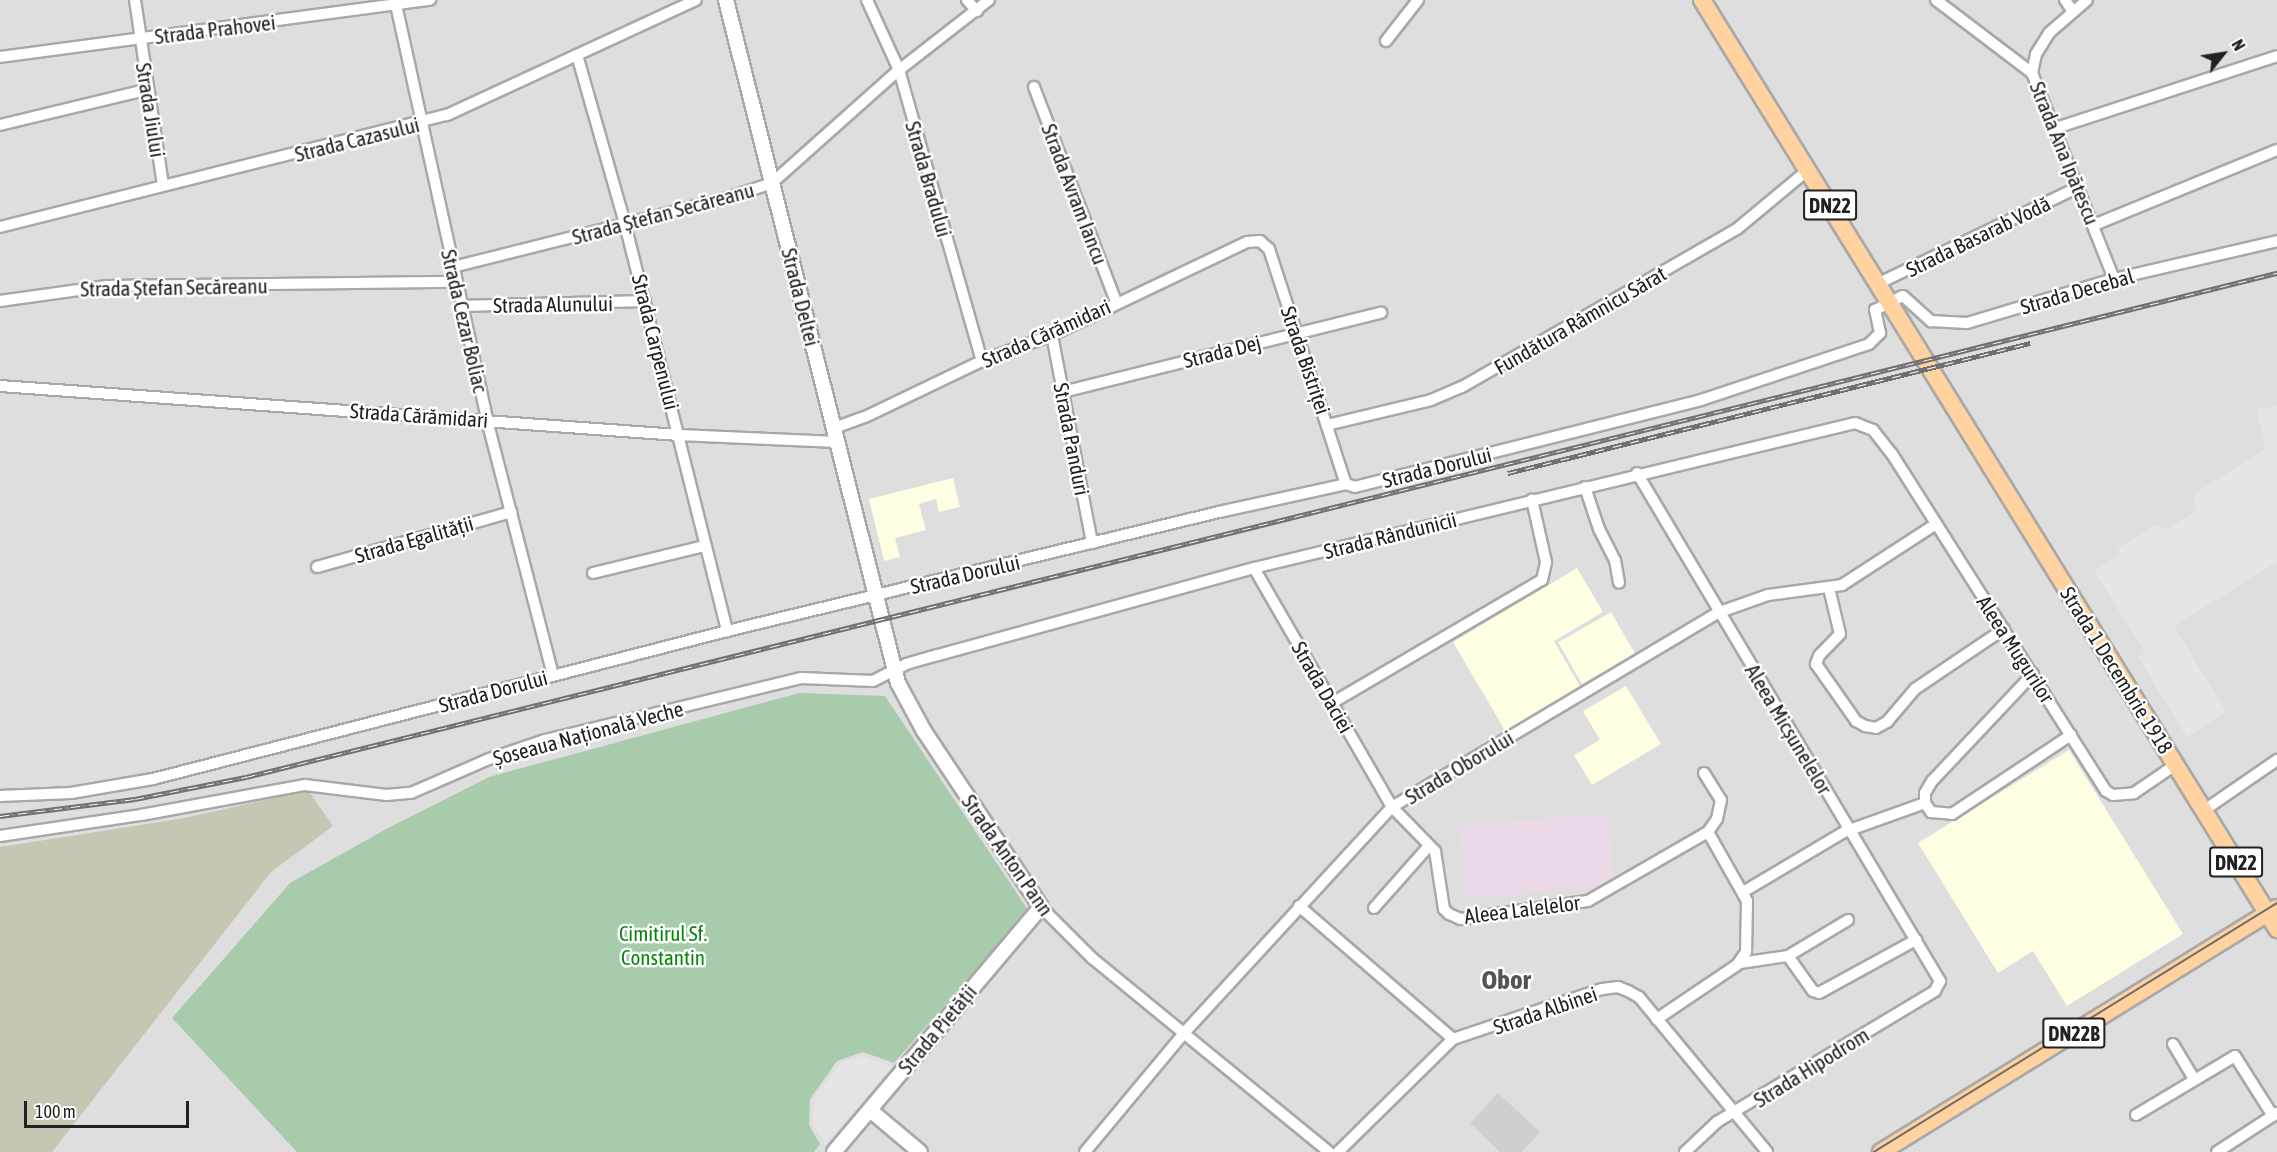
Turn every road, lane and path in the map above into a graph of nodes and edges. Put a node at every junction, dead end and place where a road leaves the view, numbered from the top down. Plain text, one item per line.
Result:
1 (135, 0) edge
2 (430, 0) edge
3 (696, 0) edge
4 (726, 0) edge
5 (867, 0) edge
6 (967, 0) edge
7 (989, 0) edge
8 (1418, 0) edge
9 (1702, 0) edge
10 (1936, 0) edge
11 (2065, 0) edge
12 (2087, 0) edge
13 (396, 3) edge
14 (2072, 10) junction
15 (977, 11) junction
16 (140, 39) junction
17 (1386, 41) dead end
18 (577, 55) junction
19 (2277, 56) edge
20 (0, 57) edge
21 (899, 70) junction
22 (2032, 73) junction
23 (1034, 87) dead end
24 (146, 90) junction
25 (419, 124) junction
26 (0, 125) edge
27 (2056, 128) junction
28 (2277, 150) edge
29 (1809, 169) junction
30 (772, 183) junction
31 (163, 185) junction
32 (2079, 187) junction
33 (626, 224) junction
34 (2094, 225) junction
35 (0, 227) edge
36 (1260, 241) joint
37 (2277, 241) edge
38 (453, 267) junction
39 (2114, 279) junction
40 (457, 282) junction
41 (1877, 284) junction
42 (0, 301) edge
43 (645, 301) junction
44 (1887, 301) junction
45 (1116, 302) junction
46 (462, 306) junction
47 (1382, 313) dead end
48 (1297, 332) junction
49 (1052, 335) junction
50 (982, 361) junction
51 (0, 386) edge
52 (1063, 392) junction
53 (487, 420) junction
54 (1327, 425) junction
55 (679, 435) junction
56 (836, 435) junction
57 (1883, 441) joint
58 (1637, 473) junction
59 (1346, 484) junction
60 (1585, 487) junction
61 (1532, 500) junction
62 (511, 512) junction
63 (1936, 524) junction
64 (1092, 543) junction
65 (705, 546) junction
66 (317, 567) dead end
67 (1254, 568) junction
68 (593, 573) dead end
69 (1619, 583) dead end
70 (1829, 588) junction
71 (877, 595) junction
72 (1718, 613) junction
73 (2004, 629) junction
74 (727, 631) junction
75 (894, 669) junction
76 (2033, 674) junction
77 (553, 675) junction
78 (1332, 703) junction
79 (2071, 735) junction
80 (2277, 760) edge
81 (2175, 765) junction
82 (1704, 773) dead end
83 (0, 796) edge
84 (1925, 803) junction
85 (1392, 807) junction
86 (2204, 811) junction
87 (1850, 830) junction
88 (1708, 832) junction
89 (0, 836) edge
90 (1428, 847) junction
91 (1743, 892) junction
92 (1299, 906) junction
93 (1041, 907) junction
94 (1374, 908) dead end
95 (2272, 911) edge
96 (1848, 920) dead end
97 (2277, 929) edge
98 (1916, 940) junction
99 (1788, 956) junction
100 (1740, 963) junction
101 (1940, 985) joint
102 (1657, 1019) junction
103 (1184, 1033) junction
104 (1453, 1040) junction
105 (2173, 1044) dead end
106 (2194, 1079) junction
107 (870, 1110) junction
108 (1734, 1114) junction
109 (2275, 1114) edge
110 (2136, 1115) dead end
111 (834, 1152) edge
112 (920, 1152) edge
113 (1085, 1152) edge
114 (1329, 1152) edge
115 (1338, 1152) edge
116 (1685, 1152) edge
117 (1767, 1152) edge
118 (1881, 1152) edge
119 (2217, 1152) edge

1 - 16 street, Strada Jiului
2 - 13 street, Strada Prahovei
3 - 18 street, Strada Cazasului
4 - 30 street, Strada Deltei
5 - 21 street, Strada Bradului
6 - 15 street
7 - 15 street, Strada Ștefan Secăreanu
8 - 17 street
9 - 29 main road, DN22
10 - 22 street, Strada Ana Ipătescu
11 - 14 street
12 - 14 street
13 - 16 street, Strada Prahovei
13 - 25 street, Strada Cezar Boliac
14 - 22 street
15 - 21 street, Strada Ștefan Secăreanu
16 - 20 street, Strada Prahovei
16 - 24 street, Strada Jiului
18 - 25 street, Strada Cazasului
18 - 33 street, Strada Carpenului
19 - 27 street
21 - 30 street, Strada Ștefan Secăreanu
21 - 50 street, Strada Bradului
22 - 27 street, Strada Ana Ipătescu
23 - 45 street, Strada Avram Iancu
24 - 26 street
24 - 31 street, Strada Jiului
25 - 31 street, Strada Cazasului
25 - 38 street, Strada Cezar Boliac
27 - 32 street, Strada Ana Ipătescu
28 - 34 street
29 - 41 main road, DN22
29 - 54 street, Fundătura Râmnicu Sărat
30 - 33 street, Strada Ștefan Secăreanu
30 - 56 street, Strada Deltei
31 - 35 street, Strada Cazasului
32 - 34 street, Strada Ana Ipătescu
32 - 41 street, Strada Basarab Vodă
33 - 38 street, Strada Ștefan Secăreanu
33 - 43 street, Strada Carpenului
34 - 39 street, Strada Ana Ipătescu
36 - 45 street, Strada Cărămidari
36 - 48 street, Strada Bistriței
37 - 39 street, Strada Decebal
38 - 40 street, Strada Cezar Boliac
39 - 44 street, Strada Decebal
40 - 42 street, Strada Ștefan Secăreanu
40 - 46 street, Strada Cezar Boliac
41 - 44 main road, DN22
43 - 46 street, Strada Alunului
43 - 55 street, Strada Carpenului
44 - 59 street, Strada Dorului
44 - 81 main road, Strada 1 Decembrie 1918 / DN22
45 - 49 street, Strada Cărămidari
46 - 53 street, Strada Cezar Boliac
47 - 48 street, Strada Dej
48 - 52 street, Strada Dej
48 - 54 street, Strada Bistriței
49 - 50 street, Strada Cărămidari
49 - 52 street, Strada Panduri
50 - 56 street, Strada Cărămidari
51 - 53 street, Strada Cărămidari
52 - 64 street, Strada Panduri
53 - 55 street, Strada Cărămidari
53 - 62 street, Strada Cezar Boliac
54 - 59 street, Strada Bistriței
55 - 56 street, Strada Cărămidari
55 - 65 street, Strada Carpenului
56 - 71 street, Strada Deltei
57 - 58 street, Strada Rândunicii
57 - 63 street, Aleea Mugurilor
58 - 60 street, Strada Rândunicii
58 - 72 street, Aleea Micșunelelor
59 - 64 street, Strada Dorului
60 - 61 street, Strada Rândunicii
60 - 69 street
61 - 67 street, Strada Rândunicii
61 - 78 street
62 - 66 street, Strada Egalității
62 - 77 street, Strada Cezar Boliac
63 - 70 street, Strada Oborului
63 - 73 street, Aleea Mugurilor
64 - 71 street, Strada Dorului
65 - 68 street
65 - 74 street, Strada Carpenului
67 - 75 street, Strada Rândunicii
67 - 78 street, Strada Daciei
70 - 72 street, Strada Oborului
70 - 73 street
71 - 74 street, Strada Dorului
71 - 75 street, Strada Anton Pann
72 - 85 street, Strada Oborului
72 - 87 street, Aleea Micșunelelor
73 - 76 street, Aleea Mugurilor
74 - 77 street, Strada Dorului
75 - 89 street, Șoseaua Națională Veche
75 - 93 street, Strada Anton Pann
76 - 79 street, Aleea Mugurilor
76 - 84 street
77 - 83 street, Strada Dorului
78 - 85 street, Strada Daciei
79 - 81 street, Aleea Mugurilor
79 - 84 street
80 - 86 street
81 - 86 main road, Strada 1 Decembrie 1918 / DN22
82 - 88 street
84 - 87 street
85 - 90 street, Aleea Lalelelor
85 - 92 street, Strada Oborului
86 - 95 main road, Strada 1 Decembrie 1918 / DN22
87 - 91 street
87 - 98 street, Aleea Micșunelelor
88 - 90 street, Aleea Lalelelor
88 - 91 street
90 - 94 street
91 - 100 street
92 - 103 street, Strada Oborului
92 - 104 street
93 - 103 street, Strada Anton Pann
93 - 107 street, Strada Pietății
95 - 97 main road, Strada 1 Decembrie 1918 / DN22
95 - 118 main road, DN22B
96 - 99 street
98 - 99 street
98 - 101 street, Aleea Micșunelelor
99 - 100 street
100 - 102 street
101 - 108 street, Strada Hipodrom
102 - 104 street, Strada Albinei
102 - 108 street, Strada Albinei
103 - 113 street, Strada Oborului
103 - 114 street, Strada Anton Pann
104 - 115 street
105 - 106 street
106 - 109 street
106 - 110 street
107 - 111 street, Strada Pietății
107 - 112 street
108 - 116 street, Strada Hipodrom
108 - 117 street, Strada Albinei
109 - 119 street

